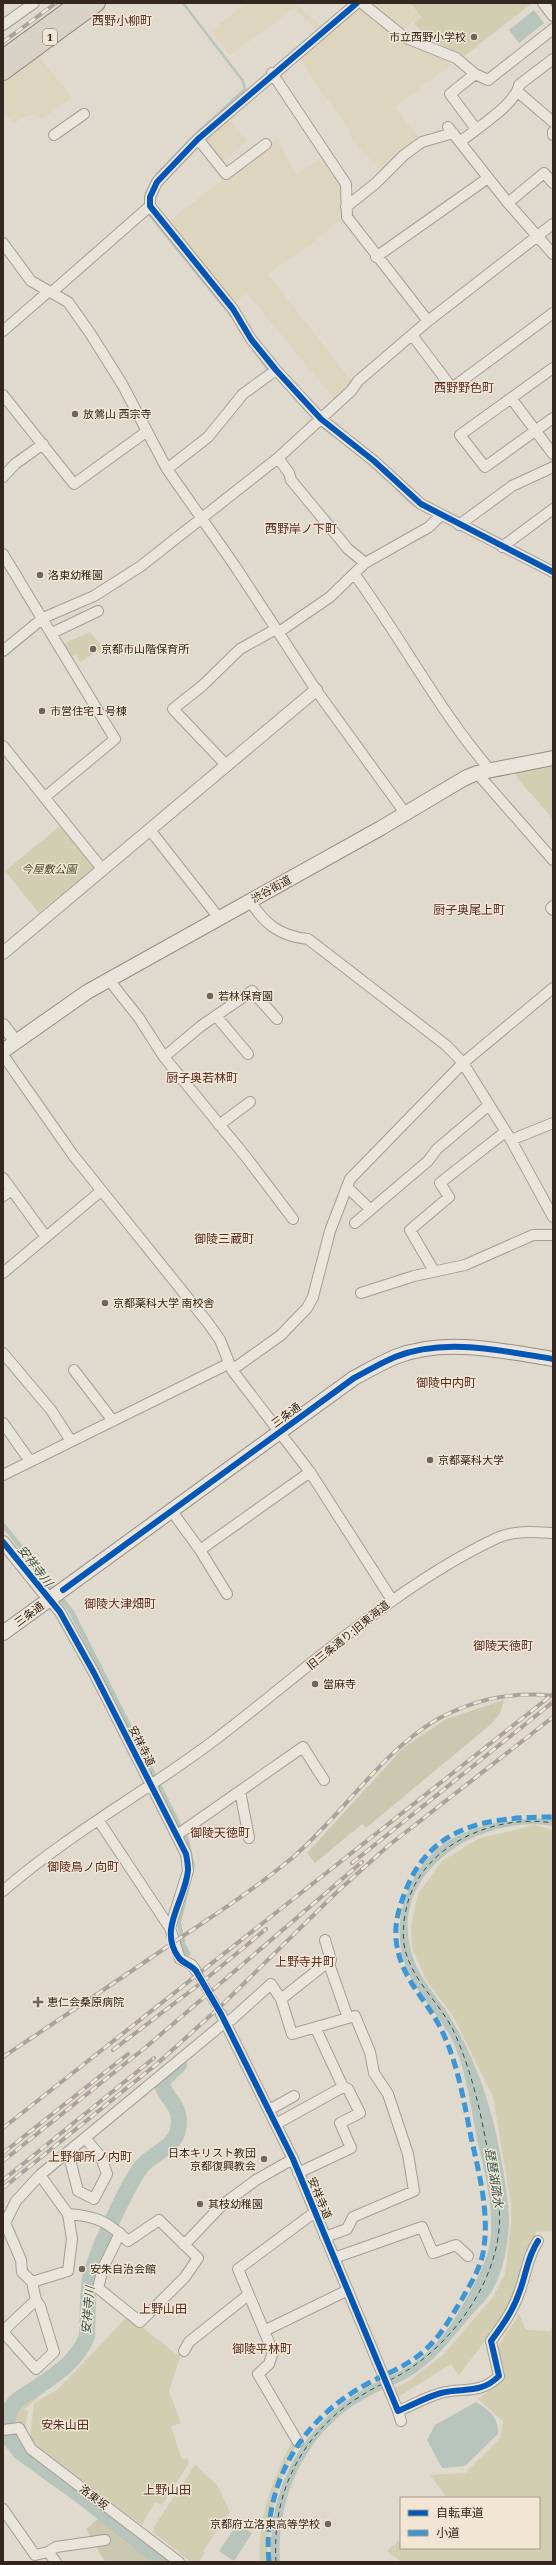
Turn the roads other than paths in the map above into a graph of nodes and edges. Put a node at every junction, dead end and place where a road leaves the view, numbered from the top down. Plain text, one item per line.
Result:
1 (34, 3) edge
2 (78, 3) edge
3 (97, 3) edge
4 (357, 3) edge
5 (362, 3) edge
6 (543, 3) edge
7 (553, 16) edge
8 (3, 26) edge
9 (553, 29) edge
10 (3, 58) edge
11 (553, 59) edge
12 (3, 72) edge
13 (272, 73) junction
14 (475, 74) junction
15 (518, 92) junction
16 (84, 114) dead end
17 (553, 122) edge
18 (476, 129) junction
19 (553, 132) edge
20 (54, 135) dead end
21 (553, 135) edge
22 (198, 139) junction
23 (460, 142) junction
24 (266, 144) dead end
25 (488, 178) junction
26 (553, 183) edge
27 (508, 203) junction
28 (346, 207) junction
29 (146, 208) junction
30 (553, 224) edge
31 (538, 237) junction
32 (3, 243) edge
33 (553, 254) edge
34 (376, 257) junction
35 (50, 292) junction
36 (553, 313) edge
37 (428, 321) junction
38 (3, 331) edge
39 (412, 335) junction
40 (553, 368) edge
41 (276, 370) junction
42 (3, 395) edge
43 (512, 398) junction
44 (553, 418) edge
45 (321, 419) junction
46 (536, 431) junction
47 (146, 432) junction
48 (43, 444) junction
49 (553, 454) edge
50 (278, 458) junction
51 (553, 467) edge
52 (167, 469) junction
53 (3, 477) edge
54 (553, 509) edge
55 (440, 516) junction
56 (202, 518) junction
57 (460, 525) junction
58 (502, 547) junction
59 (3, 554) edge
60 (365, 563) junction
61 (553, 572) edge
62 (355, 575) junction
63 (98, 611) dead end
64 (43, 618) junction
65 (278, 631) junction
66 (52, 633) junction
67 (3, 651) edge
68 (316, 690) junction
69 (3, 746) edge
70 (553, 758) edge
71 (227, 766) junction
72 (491, 771) junction
73 (477, 773) junction
74 (45, 797) junction
75 (404, 813) junction
76 (150, 830) junction
77 (553, 860) edge
78 (103, 870) junction
79 (250, 901) junction
80 (553, 906) edge
81 (553, 910) edge
82 (219, 918) junction
83 (3, 953) edge
84 (109, 980) junction
85 (553, 988) edge
86 (216, 1016) junction
87 (277, 1019) dead end
88 (3, 1025) edge
89 (16, 1042) junction
90 (3, 1051) edge
91 (248, 1054) dead end
92 (3, 1055) edge
93 (164, 1057) junction
94 (463, 1063) junction
95 (250, 1102) dead end
96 (489, 1104) junction
97 (553, 1123) edge
98 (219, 1125) junction
99 (508, 1136) junction
100 (3, 1178) edge
101 (347, 1187) junction
102 (12, 1190) junction
103 (100, 1191) junction
104 (3, 1196) edge
105 (370, 1209) junction
106 (553, 1217) edge
107 (293, 1219) dead end
108 (355, 1223) dead end
109 (553, 1235) edge
110 (46, 1237) junction
111 (434, 1271) junction
112 (3, 1273) edge
113 (361, 1292) dead end
114 (3, 1353) edge
115 (553, 1359) edge
116 (230, 1367) junction
117 (74, 1370) dead end
118 (113, 1421) junction
119 (3, 1423) edge
120 (279, 1433) junction
121 (71, 1442) junction
122 (30, 1461) junction
123 (310, 1472) junction
124 (3, 1475) edge
125 (171, 1510) junction
126 (553, 1533) edge
127 (3, 1542) edge
128 (200, 1550) junction
129 (227, 1594) dead end
130 (55, 1595) junction
131 (392, 1600) junction
132 (3, 1633) edge
133 (324, 1780) dead end
134 (156, 1783) junction
135 (240, 1792) junction
136 (99, 1821) junction
137 (181, 1832) junction
138 (249, 1838) dead end
139 (3, 1892) edge
140 (170, 1928) junction
141 (325, 1940) dead end
142 (329, 1964) junction
143 (196, 1971) tunnel mouth
144 (281, 1999) junction
145 (222, 2018) junction
146 (348, 2018) junction
147 (316, 2029) junction
148 (343, 2086) junction
149 (294, 2096) dead end
150 (269, 2110) junction
151 (276, 2124) junction
152 (85, 2138) junction
153 (68, 2152) junction
154 (293, 2159) junction
155 (298, 2173) junction
156 (40, 2175) junction
157 (315, 2212) junction
158 (68, 2214) junction
159 (4, 2225) edge
160 (118, 2231) junction
161 (326, 2237) junction
162 (538, 2241) dead end
163 (184, 2245) junction
164 (468, 2256) dead end
165 (334, 2258) junction
166 (32, 2282) junction
167 (348, 2290) junction
168 (248, 2295) junction
169 (36, 2300) junction
170 (3, 2331) edge
171 (264, 2331) junction
172 (184, 2351) dead end
173 (3, 2430) edge
174 (298, 2442) dead end
175 (3, 2508) edge
176 (105, 2540) dead end
177 (48, 2552) junction
178 (56, 2562) edge
179 (179, 2562) edge

1 - 8 street
2 - 10 highway, 1
3 - 12 highway, 1
4 - 13 street
5 - 14 street
6 - 7 street
9 - 14 street
11 - 15 street
13 - 22 street
13 - 28 street
14 - 18 street
15 - 17 street
15 - 18 street
16 - 20 street
18 - 23 street
19 - 21 street
22 - 24 street
22 - 29 street
23 - 25 street
23 - 28 street
25 - 27 street
25 - 34 street
26 - 27 street
27 - 31 street
28 - 34 street
29 - 35 street
29 - 41 street
30 - 31 street
31 - 33 street
31 - 37 street
32 - 35 street
34 - 37 street
35 - 38 street
35 - 47 street
36 - 39 street
37 - 39 street
39 - 45 street
40 - 43 street
41 - 45 street
41 - 52 street
42 - 48 street
43 - 46 street
43 - 46 street
44 - 46 street
45 - 50 street
45 - 55 street
46 - 49 street
47 - 48 street
47 - 52 street
48 - 53 street
50 - 56 street
50 - 60 street
51 - 57 street
52 - 56 street
54 - 58 street
55 - 57 street
55 - 60 street
56 - 64 street
56 - 65 street
57 - 58 street
58 - 61 street
59 - 64 street
60 - 62 street
62 - 65 street
62 - 72 street
63 - 66 street
64 - 66 street
64 - 67 street
65 - 68 street
65 - 71 street
66 - 74 street
68 - 71 street
68 - 75 street
69 - 74 street
70 - 72 main road, 渋谷街道
71 - 76 street
72 - 73 main road, 渋谷街道
73 - 75 main road, 渋谷街道
73 - 77 street
74 - 78 street
75 - 79 main road, 渋谷街道
76 - 78 street
76 - 82 street
78 - 83 street
79 - 82 main road, 渋谷街道
79 - 94 street
80 - 81 street
82 - 84 main road, 渋谷街道
84 - 89 main road, 渋谷街道
84 - 93 street
85 - 94 street
86 - 87 street
86 - 91 street
86 - 93 street
88 - 89 street
89 - 90 main road, 渋谷街道
92 - 103 street
93 - 98 street
94 - 96 street
94 - 101 street
95 - 98 street
96 - 99 street
96 - 105 street
97 - 99 street
98 - 107 street
99 - 106 street
99 - 111 street
100 - 102 street
101 - 105 street
101 - 116 street
102 - 104 street
102 - 110 street
103 - 110 street
103 - 116 street
105 - 108 street
109 - 111 street
110 - 112 street
111 - 113 street
114 - 121 street
115 - 120 main road, 三条通
116 - 118 street
116 - 120 street
117 - 118 street
118 - 121 street
119 - 122 street
120 - 123 street
120 - 125 main road, 三条通
121 - 122 street
122 - 124 street
123 - 128 street
123 - 131 street
125 - 128 street
125 - 130 main road, 三条通
126 - 131 street, 旧三条通り;旧東海道
127 - 130 street, 安祥寺道
128 - 129 street
130 - 132 main road, 三条通
130 - 134 street, 安祥寺道
131 - 134 street, 旧三条通り;旧東海道
133 - 135 street
134 - 136 street, 旧三条通り;旧東海道
134 - 137 street, 安祥寺道
135 - 137 street
135 - 138 street
136 - 139 street, 旧三条通り;旧東海道
136 - 140 street
137 - 140 street, 安祥寺道
140 - 143 street
141 - 142 street
142 - 144 street
142 - 146 street
144 - 145 street
144 - 147 street
145 - 150 street, 安祥寺道
145 - 152 street
146 - 147 street
146 - 161 street
147 - 148 street
148 - 151 street
148 - 155 street
149 - 150 street
150 - 151 street, 安祥寺道
151 - 154 street, 安祥寺道
152 - 153 street
152 - 153 street
153 - 156 street
154 - 155 street, 安祥寺道
154 - 163 street
155 - 157 street, 安祥寺道
156 - 158 street
156 - 159 street
157 - 161 street, 安祥寺道
157 - 168 street
158 - 160 street
158 - 166 street
159 - 166 street
160 - 163 street
160 - 163 street
161 - 165 street, 安祥寺道
162 - 167 street, 安祥寺道
164 - 165 street
165 - 167 street, 安祥寺道
166 - 169 street
167 - 171 street
168 - 171 street
168 - 172 street
169 - 170 street
169 - 170 street
171 - 174 street
173 - 179 street, 洛東坂
175 - 177 street
176 - 177 street
177 - 178 street

